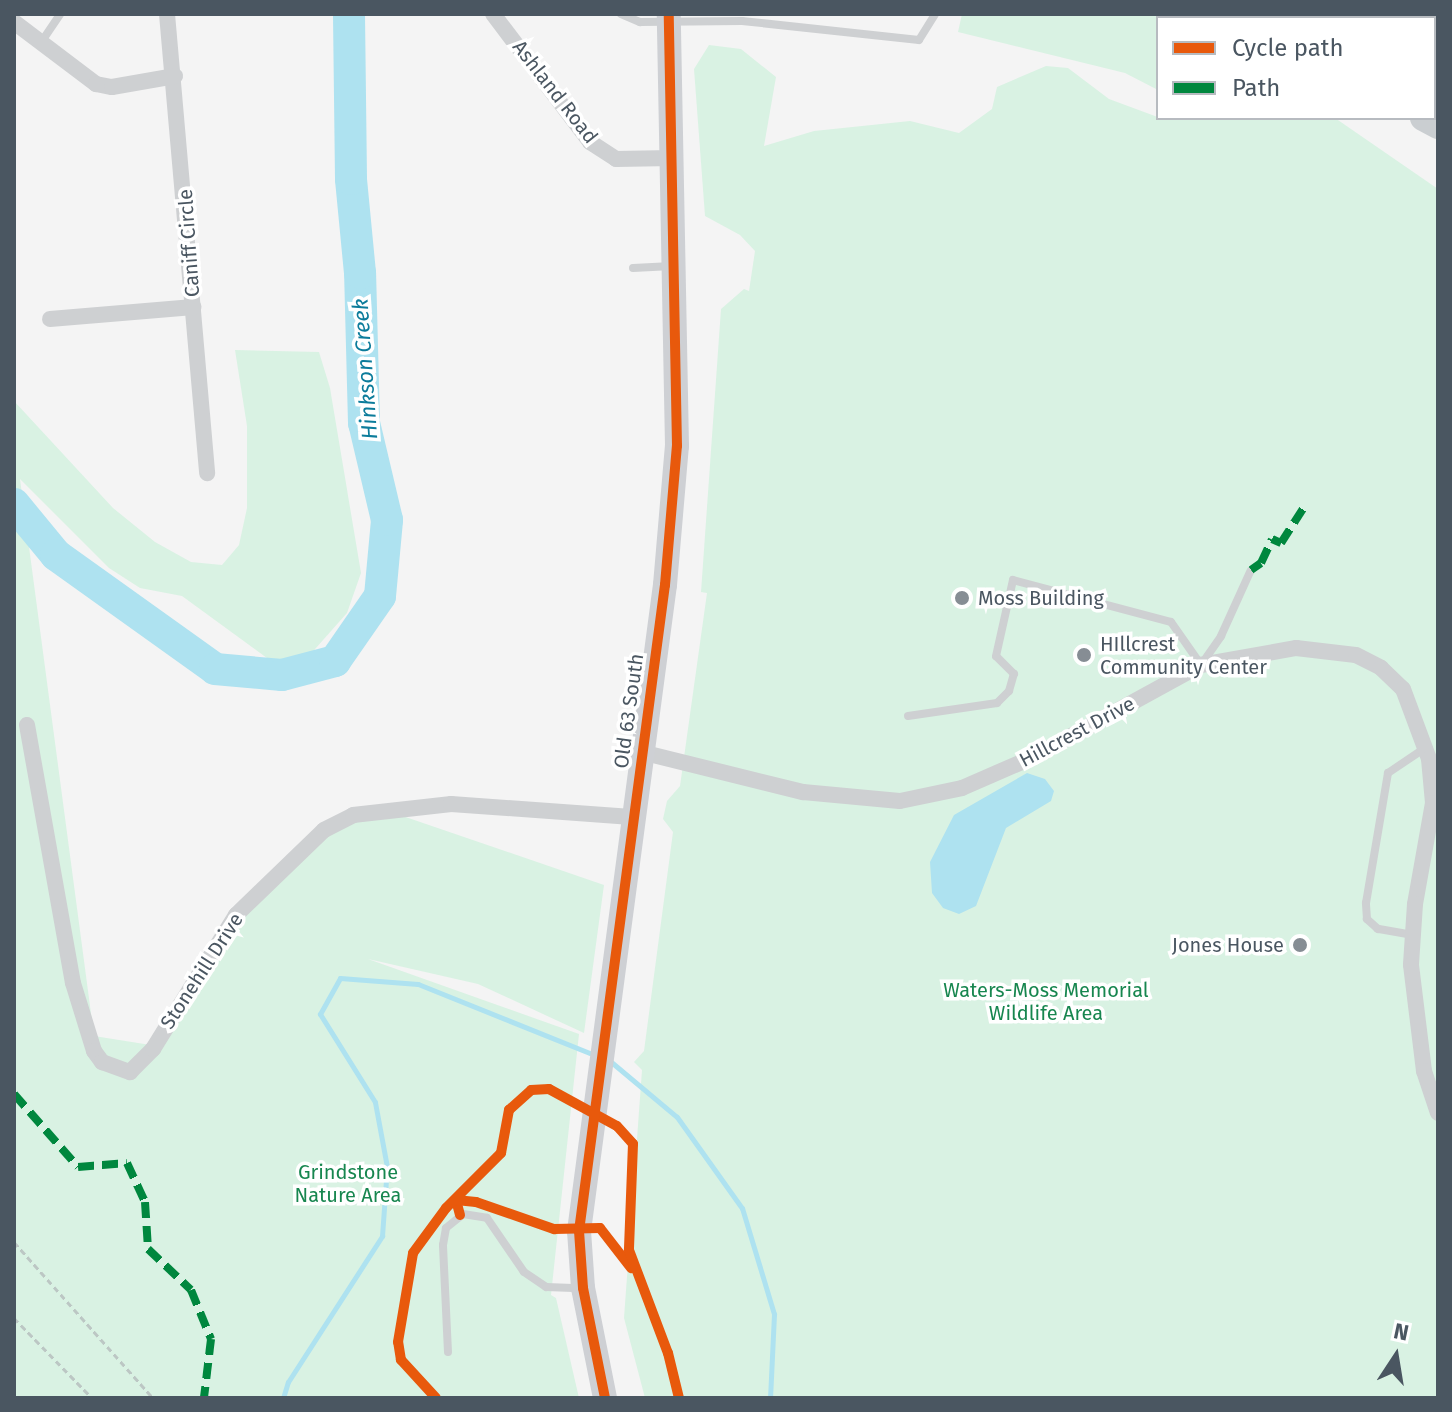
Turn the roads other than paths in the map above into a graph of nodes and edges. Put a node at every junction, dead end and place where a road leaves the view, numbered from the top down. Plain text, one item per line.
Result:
1 (60, 14) edge
2 (167, 14) edge
3 (493, 14) edge
4 (621, 14) edge
5 (935, 14) edge
6 (672, 18) edge
7 (750, 18) edge
8 (14, 22) edge
9 (40, 45) junction
10 (175, 76) junction
11 (672, 158) junction
12 (675, 266) junction
13 (633, 268) dead end
14 (193, 307) junction
15 (50, 319) dead end
16 (207, 473) dead end
17 (1251, 570) dead end
18 (1201, 665) junction
19 (908, 716) dead end
20 (27, 725) dead end
21 (1426, 748) junction
22 (641, 752) junction
23 (632, 817) junction
24 (1413, 935) junction
25 (1438, 1113) edge
26 (583, 1288) junction
27 (448, 1352) dead end
28 (605, 1398) edge

1 - 9 lane
2 - 10 street, Caniff Circle
3 - 11 street, Ashland Road
4 - 6 lane
5 - 7 lane
6 - 7 lane
6 - 11 main road, Old 63 South
8 - 9 street
9 - 10 street
10 - 14 street, Caniff Circle
11 - 12 main road, Old 63 South
12 - 13 lane
12 - 22 main road, Old 63 South
14 - 15 street
14 - 16 street, Caniff Circle
17 - 18 lane
18 - 19 lane
18 - 21 street, Hillcrest Drive
18 - 22 street, Hillcrest Drive
20 - 23 street, Stonehill Drive
21 - 24 street, Hillcrest Drive
21 - 24 lane
22 - 23 main road, Old 63 South
23 - 26 main road, Old 63 South
24 - 25 street, Hillcrest Drive
26 - 27 lane
26 - 28 main road, Old 63 South

